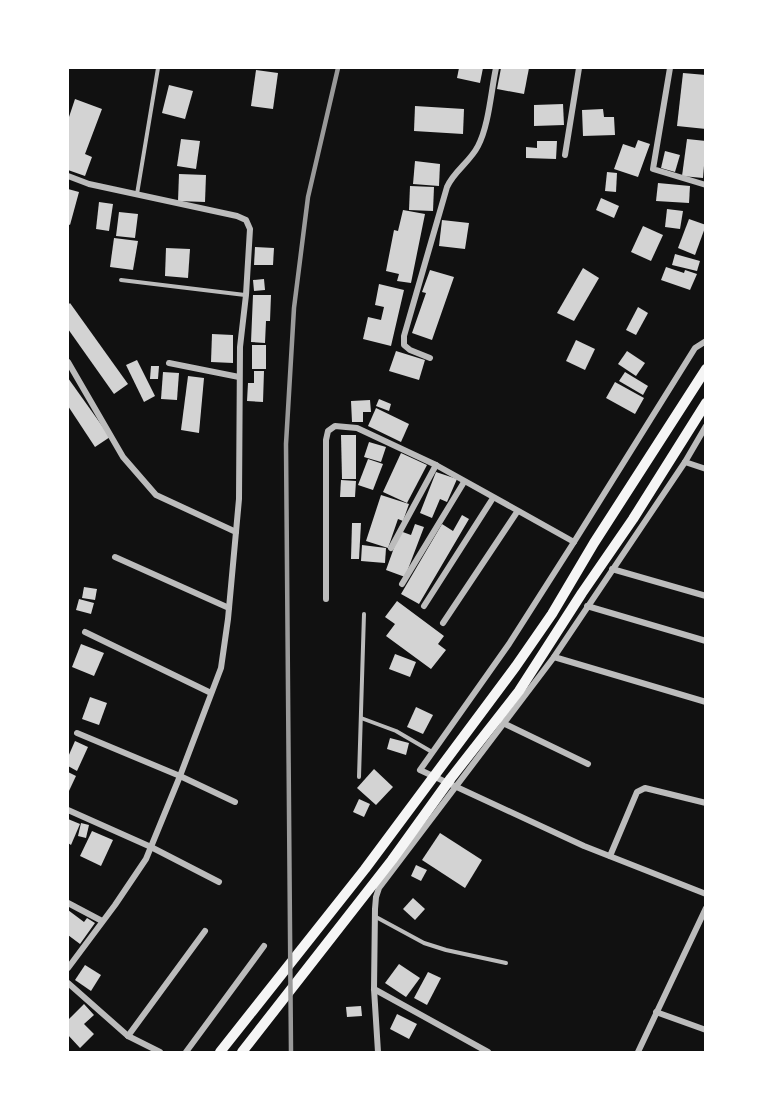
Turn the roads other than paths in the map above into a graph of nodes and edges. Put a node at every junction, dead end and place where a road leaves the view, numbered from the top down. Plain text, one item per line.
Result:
1 (158, 68) edge
2 (496, 68) edge
3 (579, 68) edge
4 (670, 68) edge
5 (565, 155) dead end
6 (68, 176) edge
7 (705, 185) edge
8 (137, 195) junction
9 (121, 280) dead end
10 (246, 296) junction
11 (705, 341) edge
12 (430, 358) dead end
13 (68, 362) edge
14 (169, 363) dead end
15 (705, 369) edge
16 (239, 377) junction
17 (705, 402) edge
18 (705, 426) edge
19 (685, 462) junction
20 (436, 465) junction
21 (705, 469) edge
22 (464, 482) junction
23 (493, 498) junction
24 (517, 512) junction
25 (236, 532) junction
26 (574, 542) junction
27 (392, 548) dead end
28 (115, 557) dead end
29 (612, 569) junction
30 (402, 584) dead end
31 (705, 596) edge
32 (326, 598) dead end
33 (424, 606) dead end
34 (587, 606) junction
35 (229, 608) junction
36 (363, 614) dead end
37 (443, 623) dead end
38 (85, 632) dead end
39 (705, 641) edge
40 (554, 657) junction
41 (211, 693) junction
42 (705, 702) edge
43 (361, 718) junction
44 (503, 723) junction
45 (77, 733) dead end
46 (432, 752) junction
47 (588, 764) dead end
48 (180, 776) junction
49 (359, 777) dead end
50 (454, 787) junction
51 (235, 802) dead end
52 (705, 803) edge
53 (68, 810) edge
54 (151, 847) junction
55 (610, 856) junction
56 (219, 882) dead end
57 (705, 894) edge
58 (68, 903) edge
59 (705, 908) edge
60 (375, 917) junction
61 (102, 921) junction
62 (206, 931) dead end
63 (264, 946) dead end
64 (506, 963) dead end
65 (68, 968) edge
66 (68, 983) edge
67 (374, 989) junction
68 (656, 1012) junction
69 (705, 1030) edge
70 (128, 1036) junction
71 (160, 1053) edge
72 (186, 1053) edge
73 (220, 1053) edge
74 (242, 1053) edge
75 (378, 1053) edge
76 (488, 1053) edge
77 (638, 1053) edge

1 - 8 lane
2 - 12 street
3 - 5 street
4 - 7 street
6 - 8 street
8 - 10 street
9 - 10 lane
10 - 16 street
11 - 26 street
13 - 25 street
14 - 16 street
15 - 73 main road
16 - 25 street
17 - 74 main road
18 - 19 street
19 - 21 street
19 - 29 street
20 - 22 street
20 - 27 street
20 - 32 street
22 - 23 street
22 - 30 street
23 - 24 street
23 - 33 street
24 - 26 street
24 - 37 street
25 - 35 street
26 - 46 street
28 - 35 street
29 - 31 street
29 - 34 street
34 - 39 street
34 - 40 street
35 - 41 street
36 - 43 lane
38 - 41 street
40 - 42 street
40 - 44 street
41 - 48 street
43 - 46 lane
43 - 49 lane
44 - 47 street
44 - 50 street
45 - 48 street
46 - 50 street
48 - 51 street
48 - 54 street
50 - 55 street
50 - 60 street
52 - 55 street
53 - 54 street
54 - 56 street
54 - 61 street
55 - 57 street
58 - 61 street
59 - 68 street
60 - 64 lane
60 - 67 street
61 - 65 street
62 - 70 street
63 - 72 street
66 - 70 street
67 - 75 street
67 - 76 street
68 - 69 street
68 - 77 street
70 - 71 street

